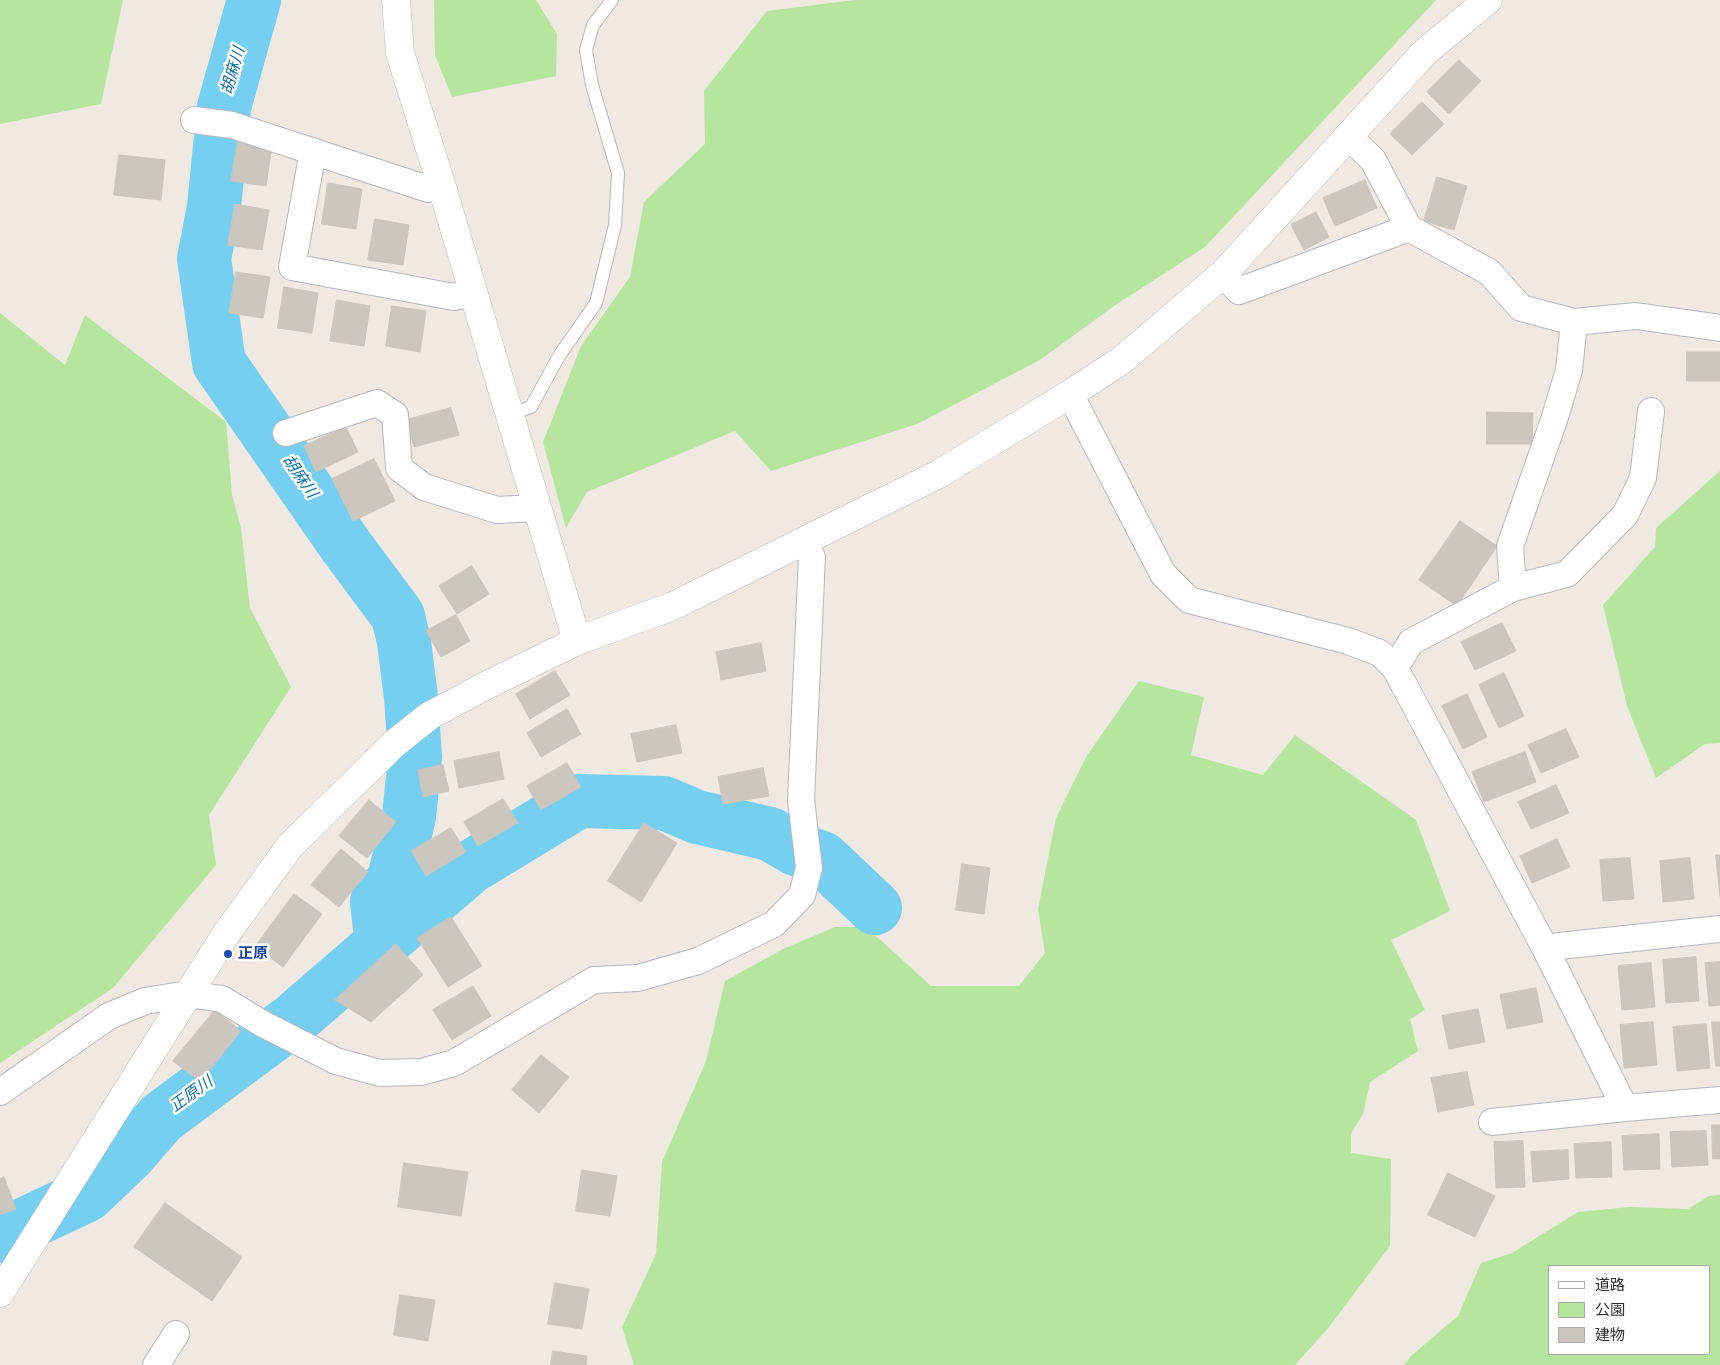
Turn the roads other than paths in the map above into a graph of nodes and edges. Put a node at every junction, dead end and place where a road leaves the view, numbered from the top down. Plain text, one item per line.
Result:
1 (396, 0) edge
2 (612, 0) edge
3 (1488, 0) edge
4 (194, 120) dead end
5 (1348, 136) junction
6 (313, 152) junction
7 (442, 187) junction
8 (1409, 228) junction
9 (1223, 274) junction
10 (474, 293) junction
11 (1574, 322) junction
12 (1720, 328) edge
13 (1070, 394) junction
14 (1651, 411) dead end
15 (510, 415) junction
16 (286, 433) dead end
17 (537, 508) junction
18 (802, 542) junction
19 (1513, 588) junction
20 (577, 641) junction
21 (1395, 668) junction
22 (1720, 928) edge
23 (1546, 950) junction
24 (188, 994) junction
25 (0, 1092) edge
26 (1720, 1100) edge
27 (1625, 1108) junction
28 (1492, 1122) dead end
29 (0, 1293) edge
30 (176, 1334) dead end
31 (156, 1365) edge

1 - 7 street
2 - 15 lane
3 - 5 street
4 - 6 street
5 - 8 street
5 - 9 street
6 - 7 street
6 - 10 street
7 - 10 street
8 - 9 street
8 - 11 street
9 - 13 street
10 - 15 street
11 - 12 street
11 - 19 street
13 - 18 street
13 - 21 street
14 - 19 street
15 - 17 street
16 - 17 street
17 - 20 street
18 - 20 street
18 - 24 street
19 - 21 street
20 - 24 street
21 - 23 street
22 - 23 street
23 - 27 street
24 - 25 street
24 - 29 street
26 - 27 street
27 - 28 street
30 - 31 street

